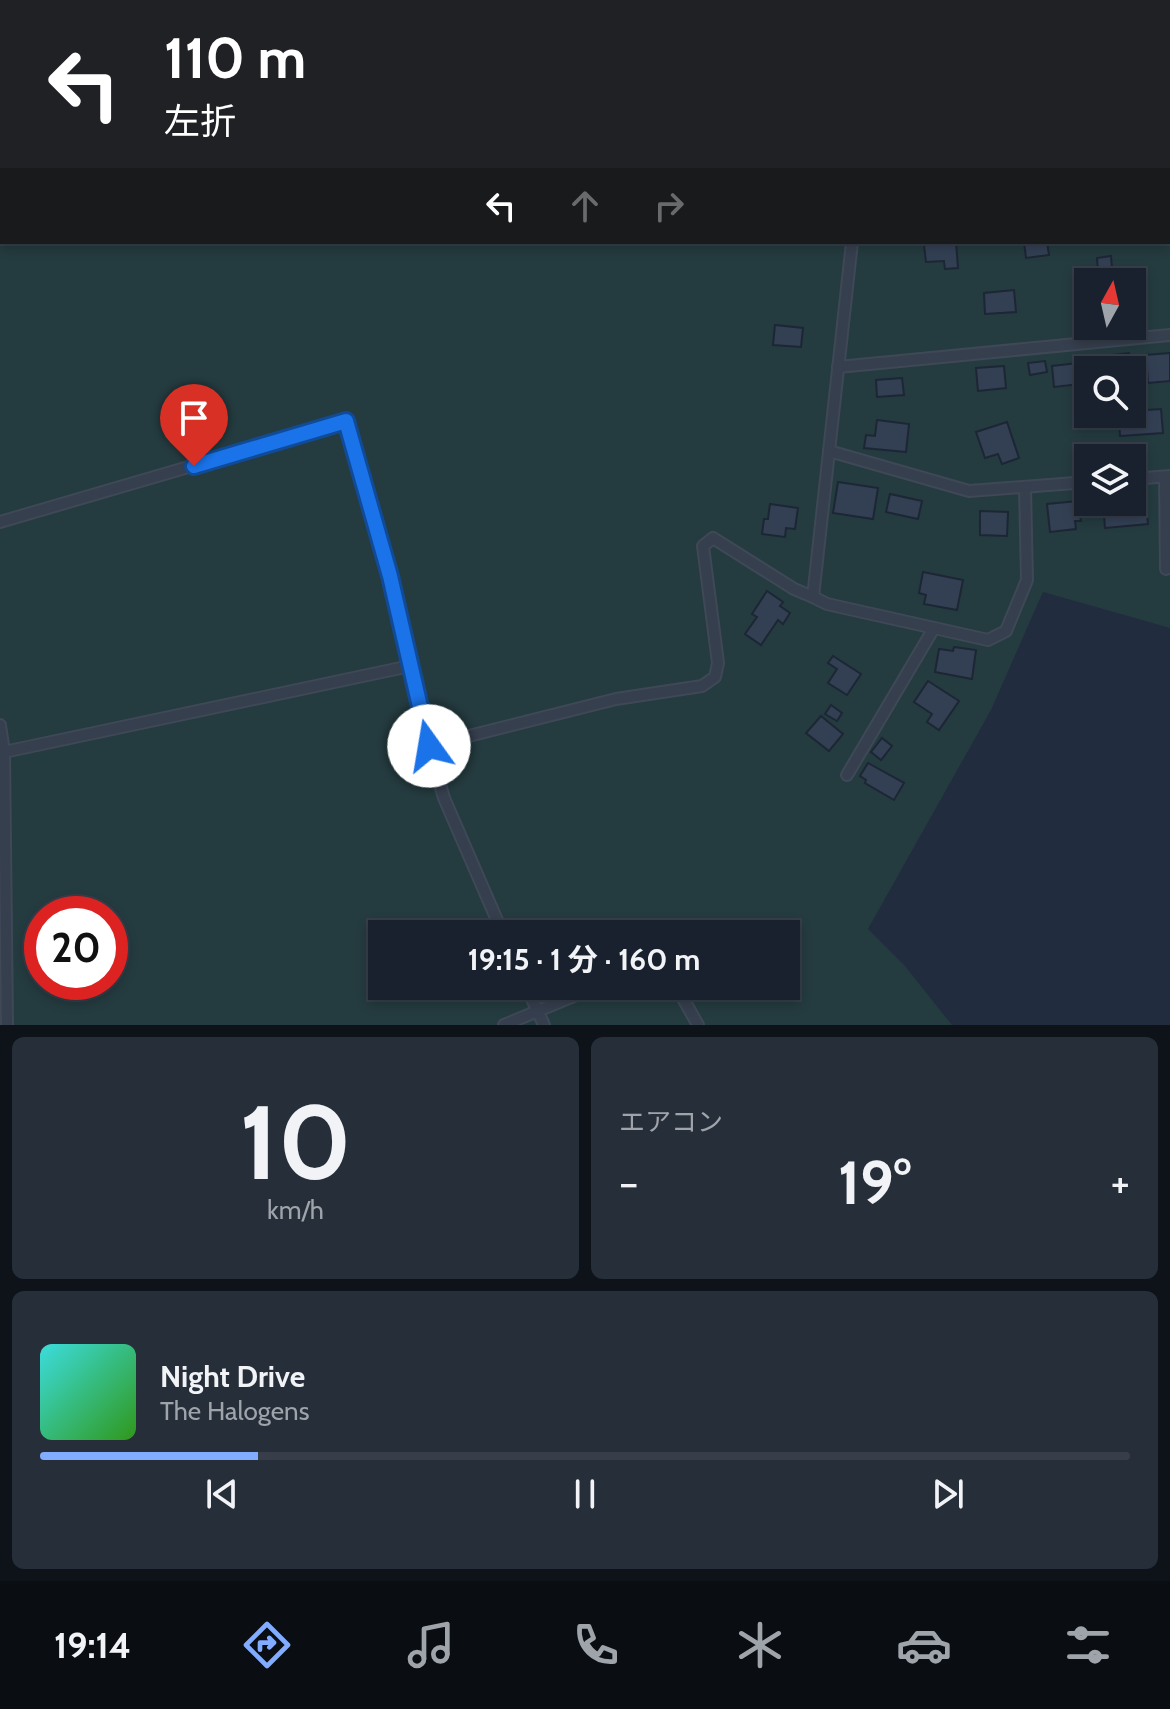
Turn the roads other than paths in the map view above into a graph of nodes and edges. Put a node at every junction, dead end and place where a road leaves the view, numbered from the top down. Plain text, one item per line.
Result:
1 (852, 244) edge
2 (1170, 335) edge
3 (838, 367) junction
4 (829, 451) junction
5 (1168, 476) edge
6 (1146, 478) edge
7 (1074, 483) edge
8 (1025, 487) junction
9 (0, 522) edge
10 (1166, 569) dead end
11 (813, 597) junction
12 (934, 628) junction
13 (410, 666) junction
14 (0, 725) edge
15 (429, 746) junction
16 (4, 752) junction
17 (847, 775) dead end
18 (497, 920) edge
19 (532, 1000) edge
20 (565, 1000) edge
21 (684, 1000) edge
22 (537, 1012) junction
23 (7, 1025) edge
24 (504, 1025) edge
25 (544, 1025) edge
26 (698, 1025) edge

1 - 3 lane
2 - 3 lane
3 - 4 lane
4 - 8 lane
4 - 11 lane
5 - 6 lane
5 - 10 lane
7 - 8 lane
8 - 12 lane
9 - 13 lane
11 - 12 lane
11 - 15 lane
12 - 17 lane
13 - 15 lane
13 - 16 lane
14 - 16 lane
15 - 18 lane
16 - 23 lane
19 - 22 lane
20 - 22 lane
21 - 26 lane
22 - 24 lane
22 - 25 lane

